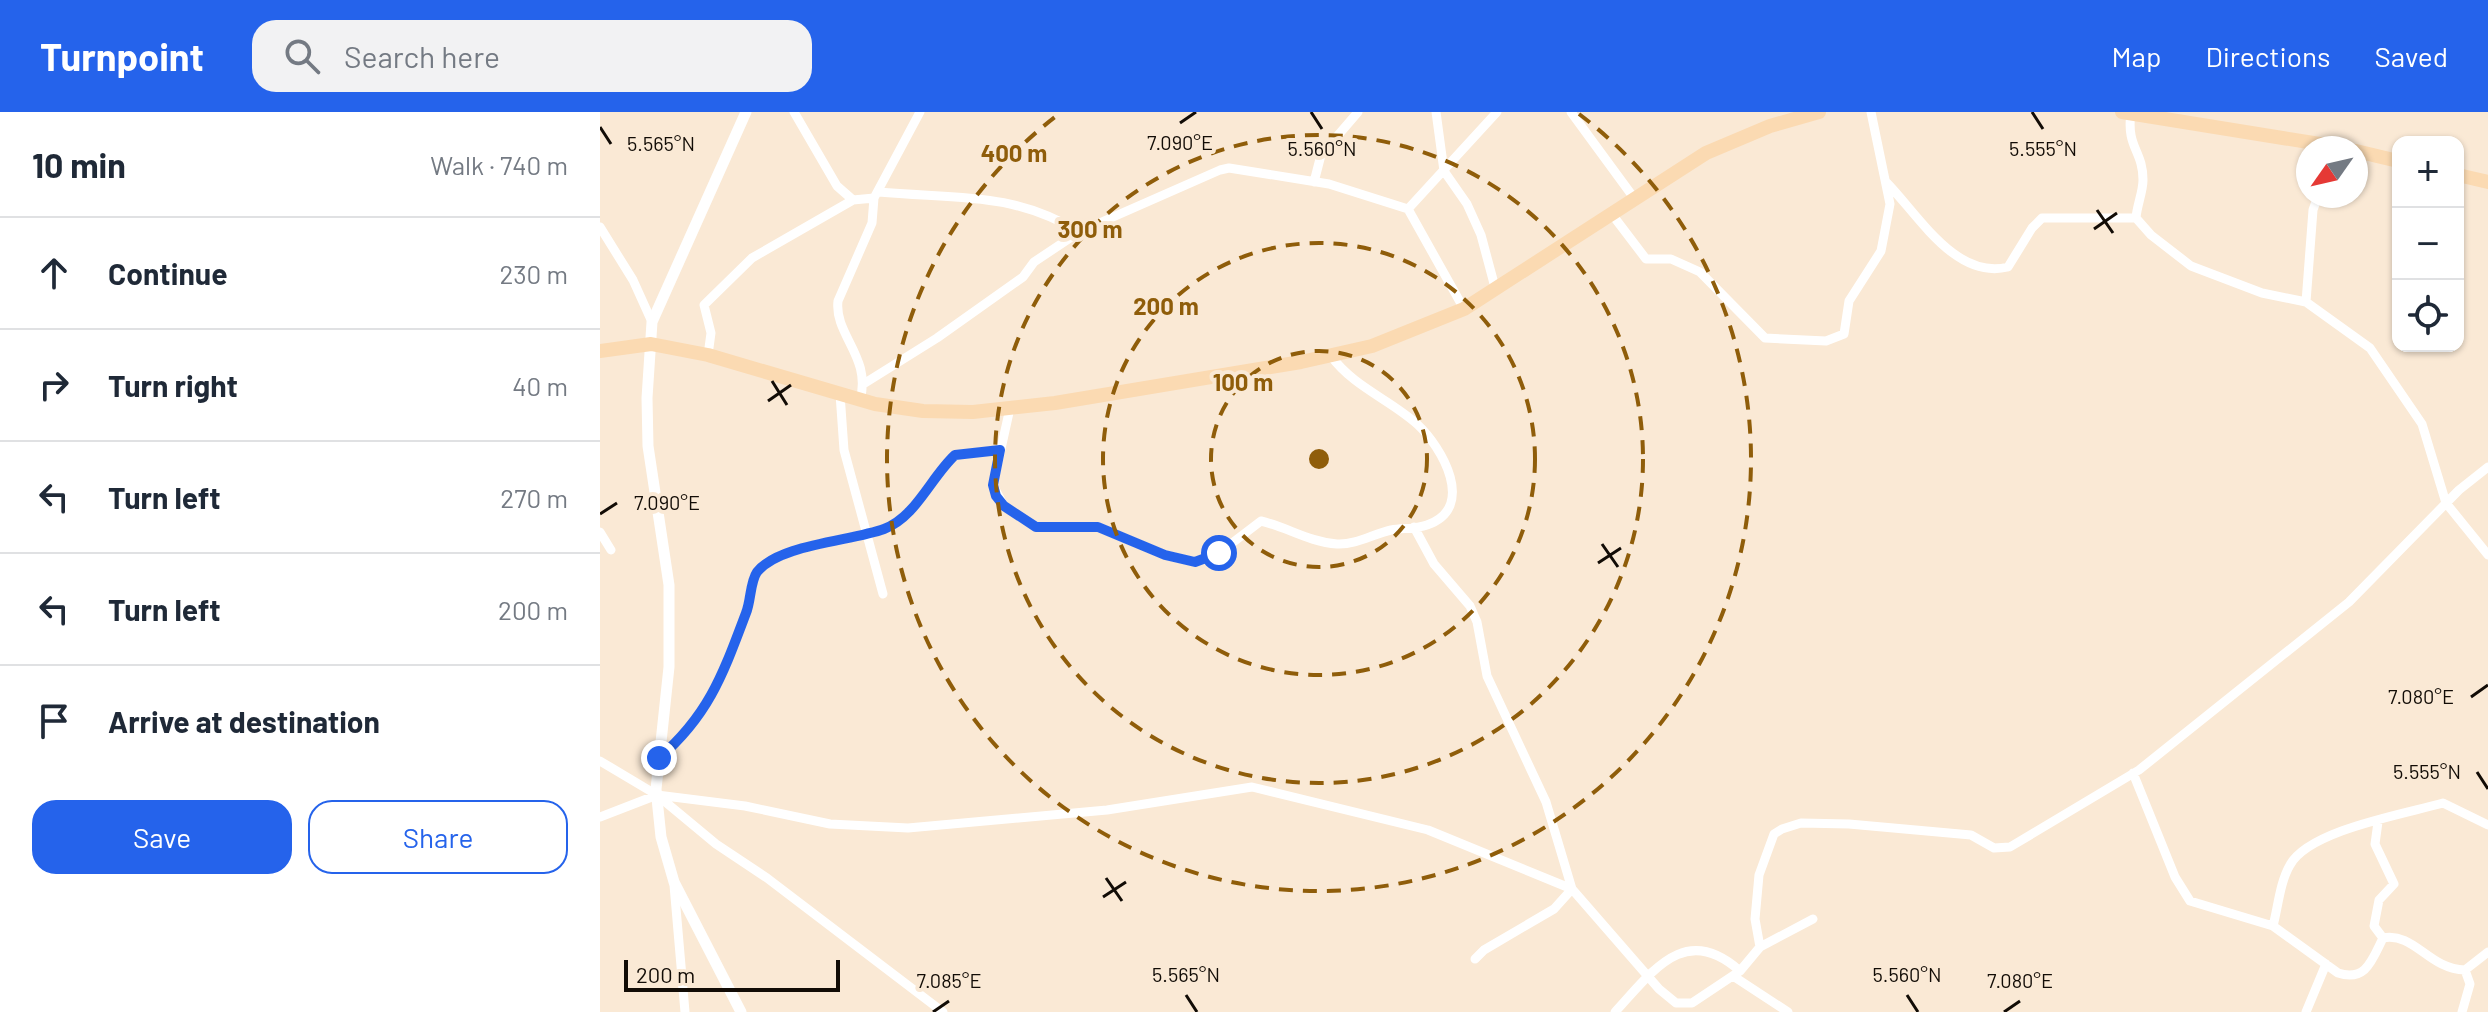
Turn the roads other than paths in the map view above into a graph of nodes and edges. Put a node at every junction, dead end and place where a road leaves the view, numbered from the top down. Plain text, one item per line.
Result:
1 (746, 112) edge
2 (794, 112) edge
3 (920, 112) edge
4 (1358, 112) edge
5 (1436, 112) edge
6 (1497, 112) edge
7 (1571, 112) edge
8 (1819, 112) edge
9 (1871, 112) edge
10 (2128, 112) edge
11 (1802, 114) edge
12 (2181, 116) edge
13 (2296, 139) edge
14 (2368, 154) edge
15 (2392, 160) edge
16 (1444, 171) junction
17 (2464, 176) edge
18 (1884, 180) junction
19 (1314, 182) junction
20 (2488, 182) edge
21 (876, 195) junction
22 (1634, 198) junction
23 (853, 200) junction
24 (2314, 208) edge
25 (1408, 209) junction
26 (1611, 213) junction
27 (2136, 218) junction
28 (600, 227) edge
29 (1079, 232) junction
30 (1496, 291) junction
31 (2306, 302) junction
32 (1464, 309) junction
33 (652, 322) junction
34 (651, 344) junction
35 (600, 351) edge
36 (708, 355) junction
37 (1331, 356) junction
38 (865, 383) junction
39 (840, 394) junction
40 (860, 400) junction
41 (1010, 408) junction
42 (1000, 450) junction
43 (2488, 467) edge
44 (2442, 481) junction
45 (2459, 490) junction
46 (2446, 503) junction
47 (1414, 527) junction
48 (868, 531) junction
49 (600, 532) edge
50 (611, 550) dead end
51 (2488, 555) edge
52 (883, 594) dead end
53 (659, 758) junction
54 (600, 761) edge
55 (2133, 773) junction
56 (657, 795) junction
57 (600, 817) edge
58 (2378, 822) junction
59 (2488, 825) edge
60 (674, 882) junction
61 (1572, 889) junction
62 (1813, 919) dead end
63 (2273, 926) junction
64 (2383, 938) junction
65 (1760, 947) junction
66 (2488, 952) edge
67 (1475, 959) dead end
68 (2326, 964) junction
69 (2465, 970) junction
70 (1736, 974) junction
71 (1648, 976) junction
72 (685, 1012) edge
73 (741, 1012) edge
74 (943, 1012) edge
75 (1615, 1012) edge
76 (1788, 1012) edge
77 (2306, 1012) edge
78 (2462, 1012) edge

1 - 33 street
2 - 23 street
3 - 21 street
4 - 19 street
5 - 16 street
6 - 16 street
7 - 22 street
8 - 11 main road
9 - 18 street
10 - 12 main road
10 - 27 street
11 - 22 main road
12 - 13 main road
14 - 15 main road
16 - 25 street
16 - 30 street
17 - 20 main road
18 - 26 street
18 - 27 street
19 - 25 street
19 - 29 street
21 - 23 street
21 - 29 street
21 - 38 street
22 - 26 main road
23 - 36 street
24 - 31 street
25 - 32 street
26 - 30 main road
27 - 31 street
28 - 33 street
29 - 38 street
30 - 32 main road
31 - 44 street
32 - 37 main road
33 - 34 street
34 - 35 main road
34 - 36 main road
34 - 53 street
36 - 39 main road
37 - 41 main road
37 - 47 street
38 - 40 street
39 - 40 main road
39 - 48 street
40 - 41 main road
41 - 42 street
42 - 47 street
42 - 48 street
43 - 45 street
44 - 45 street
44 - 46 street
45 - 46 street
46 - 51 street
46 - 55 street
47 - 61 street
48 - 52 street
48 - 53 street
49 - 50 street
53 - 56 street
54 - 56 street
55 - 63 street
55 - 65 street
56 - 57 street
56 - 60 street
56 - 61 street
56 - 74 street
58 - 59 street
58 - 63 street
58 - 64 street
60 - 72 street
60 - 73 street
61 - 67 street
61 - 71 street
62 - 65 street
63 - 68 street
64 - 68 street
64 - 69 street
65 - 70 street
66 - 69 street
68 - 77 street
69 - 78 street
70 - 71 street
70 - 71 street
70 - 76 street
71 - 75 street

